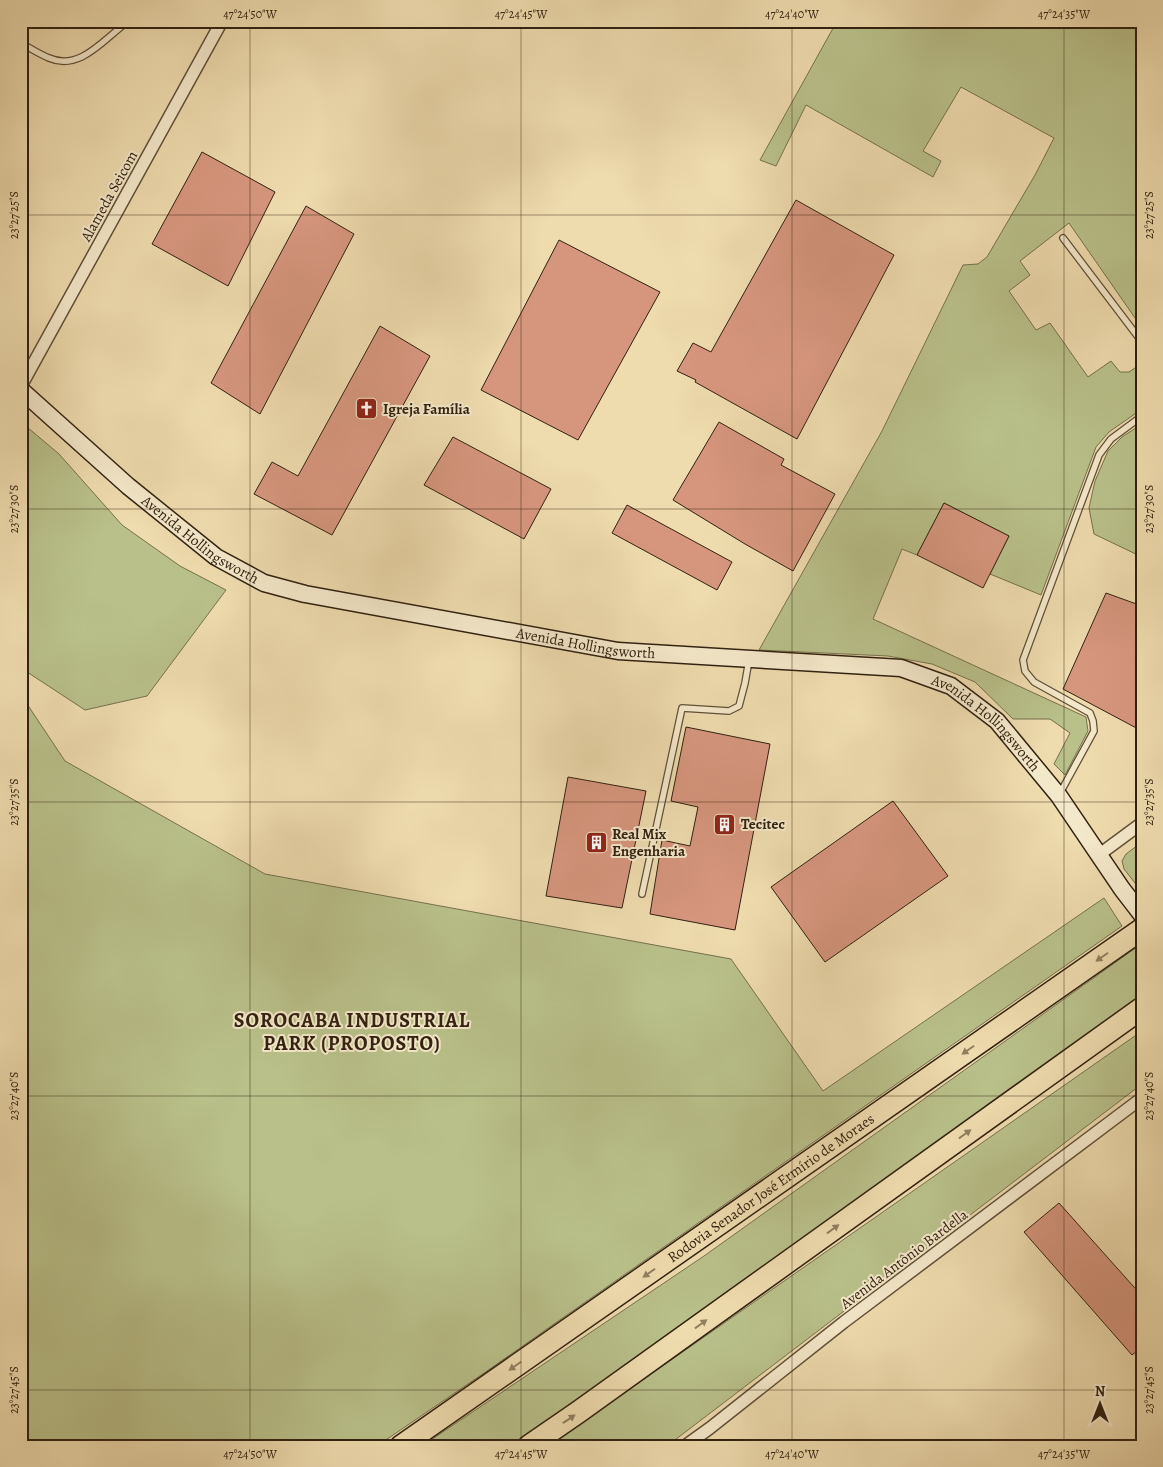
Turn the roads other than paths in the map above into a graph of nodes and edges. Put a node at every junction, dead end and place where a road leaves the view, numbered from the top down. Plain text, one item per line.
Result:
1 (129, 21) edge
2 (222, 21) edge
3 (21, 43) edge
4 (1063, 238) dead end
5 (1142, 342) edge
6 (21, 386) edge
7 (21, 390) edge
8 (1142, 416) edge
9 (749, 658) junction
10 (1059, 796) junction
11 (1142, 822) edge
12 (1100, 854) junction
13 (642, 894) dead end
14 (1142, 915) edge
15 (1142, 929) edge
16 (1142, 1008) edge
17 (1142, 1098) edge
18 (401, 1446) edge
19 (529, 1446) edge
20 (685, 1446) edge

1 - 3 lane
2 - 6 street, Alameda Seicom
4 - 5 lane
7 - 9 main road, Avenida Hollingsworth
8 - 10 lane
9 - 10 main road, Avenida Hollingsworth
9 - 13 lane
10 - 12 main road, Avenida Hollingsworth
11 - 12 street
12 - 14 main road, Avenida Hollingsworth
15 -> 18 highway, Rodovia Senador José Ermírio de Moraes
19 -> 16 highway
17 - 20 street, Avenida Antônio Bardella

